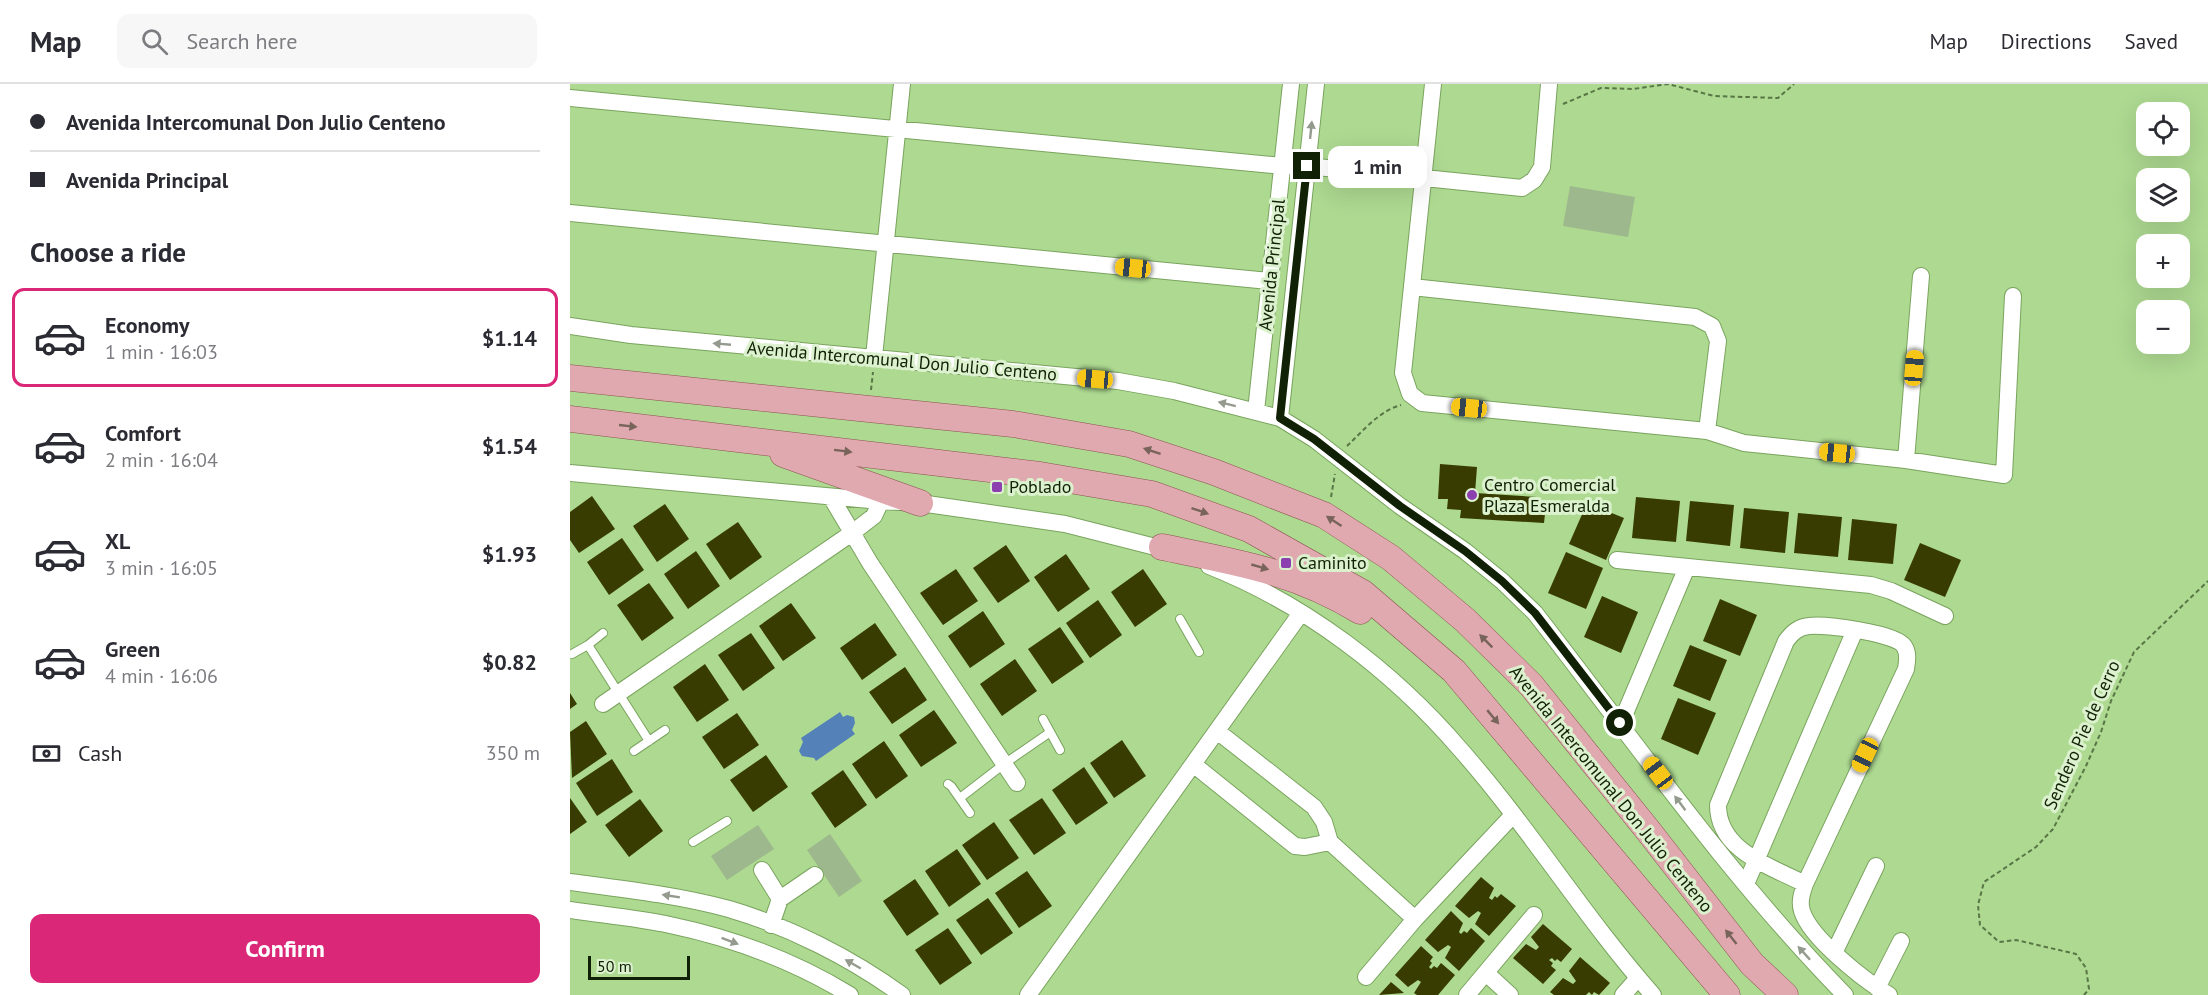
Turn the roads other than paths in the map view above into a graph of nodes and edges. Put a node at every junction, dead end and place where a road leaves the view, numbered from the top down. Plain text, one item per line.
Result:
1 (902, 84) edge
2 (1291, 84) edge
3 (1316, 84) edge
4 (1433, 84) edge
5 (1550, 84) edge
6 (570, 98) edge
7 (897, 129) junction
8 (1283, 166) junction
9 (1307, 166) junction
10 (1423, 178) junction
11 (570, 213) edge
12 (885, 243) junction
13 (1921, 276) dead end
14 (1269, 281) junction
15 (1412, 287) junction
16 (2013, 296) dead end
17 (570, 326) edge
18 (874, 357) junction
19 (570, 378) edge
20 (1256, 411) junction
21 (1280, 418) junction
22 (570, 420) edge
23 (1707, 431) junction
24 (741, 439) junction
25 (1906, 460) junction
26 (570, 473) edge
27 (831, 497) junction
28 (881, 501) junction
29 (920, 503) junction
30 (852, 533) junction
31 (1162, 547) junction
32 (1617, 560) dead end
33 (1687, 567) junction
34 (1301, 613) junction
35 (1945, 616) dead end
36 (1180, 619) dead end
37 (1855, 630) junction
38 (603, 633) dead end
39 (588, 645) junction
40 (1199, 652) dead end
41 (572, 654) dead end
42 (1444, 663) junction
43 (618, 694) junction
44 (603, 704) dead end
45 (1042, 719) dead end
46 (1620, 723) junction
47 (665, 730) dead end
48 (1216, 731) junction
49 (1049, 733) junction
50 (649, 741) junction
51 (1060, 750) dead end
52 (634, 751) dead end
53 (1004, 764) junction
54 (1193, 764) junction
55 (1017, 783) dead end
56 (948, 784) dead end
57 (960, 798) junction
58 (970, 813) dead end
59 (1513, 815) junction
60 (727, 820) dead end
61 (693, 842) dead end
62 (1330, 842) junction
63 (1757, 859) junction
64 (1876, 866) dead end
65 (762, 870) dead end
66 (815, 875) dead end
67 (570, 882) edge
68 (1746, 884) junction
69 (1805, 884) junction
70 (780, 899) junction
71 (570, 910) edge
72 (1534, 915) dead end
73 (1415, 919) junction
74 (771, 925) junction
75 (1900, 941) dead end
76 (1834, 953) junction
77 (1486, 973) junction
78 (1366, 976) dead end
79 (1638, 978) junction
80 (1883, 991) edge
81 (850, 995) edge
82 (902, 995) edge
83 (1028, 995) edge
84 (1467, 995) edge
85 (1510, 995) edge
86 (1623, 995) edge
87 (1653, 995) edge
88 (1727, 995) edge
89 (1785, 995) edge
90 (1845, 995) edge

1 - 7 street
2 - 8 street, Avenida Principal
9 -> 3 street, Avenida Principal
4 - 10 street
5 - 10 street
6 - 7 street
7 - 8 street
7 - 12 street
8 - 9 street
8 - 14 street, Avenida Principal
9 - 10 street
9 - 21 street, Avenida Principal
10 - 15 street
11 - 12 street
12 - 14 street
12 - 18 street
13 - 25 street
14 - 20 street, Avenida Principal
15 - 23 street
15 - 23 street
16 - 25 street
18 -> 17 street, Avenida Intercomunal Don Julio Centeno
20 -> 18 street, Avenida Intercomunal Don Julio Centeno
89 -> 19 main road, Avenida Intercomunal Don Julio Centeno
20 - 21 street, Avenida Intercomunal Don Julio Centeno
21 - 46 street, Avenida Intercomunal Don Julio Centeno
22 -> 24 main road
23 - 25 street
24 - 29 main road
24 -> 42 main road
26 - 27 street
27 - 28 street
27 - 30 street
28 - 29 street
28 - 30 street
29 - 31 street
30 - 43 street
30 - 53 street
31 - 34 street
31 -> 42 main road
32 - 33 street
33 - 35 street
33 - 46 street
34 - 48 street
34 - 59 street
36 - 40 lane
37 - 63 street
37 - 63 street
37 - 69 street
38 - 39 lane
39 - 41 lane
39 - 43 lane
42 -> 88 main road
43 - 44 street
43 - 50 lane
45 - 49 lane
68 -> 46 street, Avenida Intercomunal Don Julio Centeno
47 - 50 lane
48 - 54 street
48 - 62 street
49 - 51 lane
49 - 53 lane
50 - 52 lane
53 - 55 street
53 - 57 lane
54 - 62 street
54 - 83 street
56 - 57 lane
57 - 58 lane
59 - 73 street
59 - 79 street
60 - 61 lane
62 - 73 street
63 - 68 street
63 - 69 street
64 - 76 street
65 - 70 street
66 - 70 street
74 -> 67 street
90 -> 68 street, Avenida Intercomunal Don Julio Centeno
69 - 76 street
70 - 74 street
71 -> 81 street
72 - 77 street
73 - 78 street
82 -> 74 street
75 - 80 street
76 - 80 street
77 - 84 street
77 - 85 street
79 - 86 street
79 - 87 street

